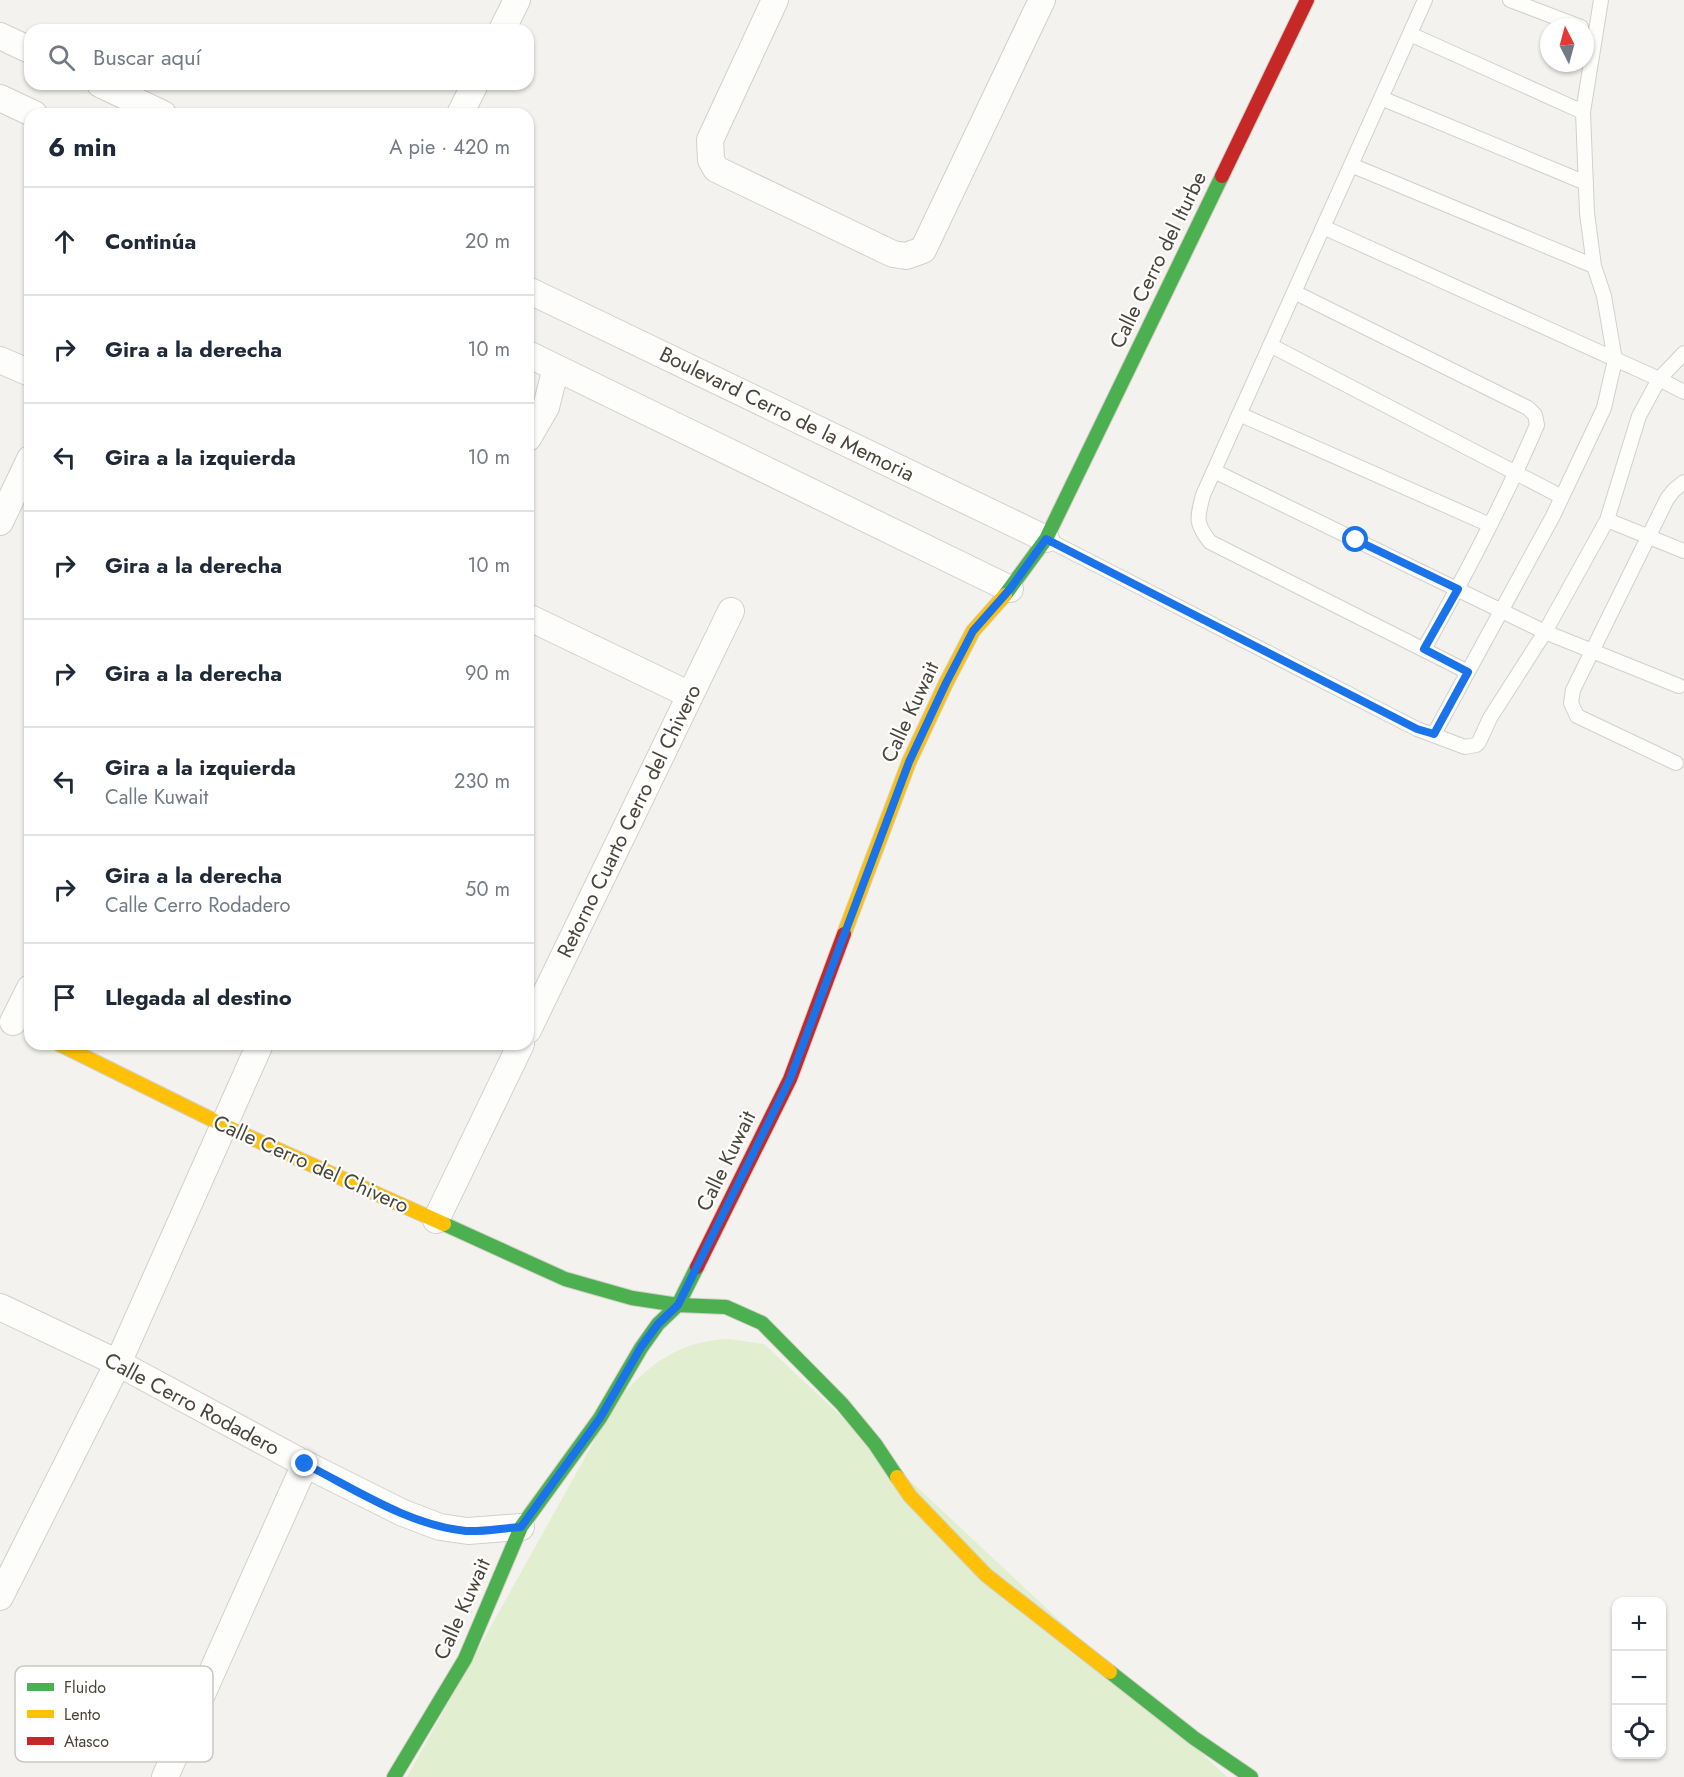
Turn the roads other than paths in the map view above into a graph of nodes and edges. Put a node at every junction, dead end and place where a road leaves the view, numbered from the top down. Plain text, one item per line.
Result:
1 (517, 0) edge
2 (775, 0) edge
3 (1042, 0) edge
4 (1307, 0) edge
5 (1425, 0) edge
6 (1510, 0) edge
7 (1601, 0) edge
8 (1557, 18) edge
9 (1594, 20) edge
10 (505, 24) edge
11 (1410, 34) junction
12 (0, 36) edge
13 (24, 47) edge
14 (1586, 72) edge
15 (113, 90) edge
16 (472, 90) edge
17 (0, 98) edge
18 (1381, 98) junction
19 (150, 108) edge
20 (463, 108) edge
21 (24, 109) edge
22 (1583, 112) junction
23 (1351, 165) junction
24 (1586, 183) junction
25 (1323, 227) junction
26 (1594, 266) junction
27 (1294, 292) junction
28 (534, 293) edge
29 (1270, 345) junction
30 (1684, 353) edge
31 (534, 357) edge
32 (0, 360) edge
33 (1615, 360) junction
34 (556, 368) junction
35 (24, 370) edge
36 (1659, 379) junction
37 (1684, 393) edge
38 (1239, 414) junction
39 (534, 428) edge
40 (1214, 471) junction
41 (24, 472) edge
42 (1516, 473) junction
43 (1684, 482) edge
44 (1562, 496) junction
45 (1607, 520) junction
46 (0, 522) edge
47 (1490, 525) junction
48 (1650, 537) junction
49 (1046, 539) junction
50 (1684, 551) edge
51 (1010, 589) junction
52 (1458, 589) junction
53 (1502, 610) junction
54 (731, 611) dead end
55 (534, 620) edge
56 (1545, 632) junction
57 (1424, 649) junction
58 (1592, 651) junction
59 (1468, 672) junction
60 (1679, 686) dead end
61 (690, 694) junction
62 (1434, 734) junction
63 (1676, 764) dead end
64 (24, 1001) edge
65 (534, 1018) edge
66 (14, 1022) edge
67 (71, 1050) edge
68 (257, 1050) edge
69 (518, 1050) edge
70 (225, 1126) junction
71 (436, 1220) junction
72 (678, 1305) junction
73 (0, 1307) edge
74 (118, 1364) junction
75 (305, 1464) junction
76 (521, 1527) junction
77 (0, 1597) edge
78 (213, 1670) edge
79 (172, 1762) edge
80 (165, 1777) edge
81 (394, 1777) edge
82 (1251, 1777) edge

1 - 10 street
2 - 3 street
4 - 49 street, Calle Cerro del Iturbe
5 - 11 lane
6 - 8 lane
7 - 9 lane
11 - 18 lane
11 - 22 lane
12 - 13 street
14 - 22 lane
15 - 19 street
16 - 20 street
17 - 21 street
18 - 23 lane
18 - 24 lane
22 - 24 lane
23 - 25 lane
23 - 26 lane
24 - 26 lane
25 - 27 lane
25 - 33 lane
26 - 33 lane
27 - 29 lane
27 - 42 lane
28 - 49 street, Boulevard Cerro de la Memoria
29 - 38 lane
29 - 42 lane
30 - 36 lane
31 - 34 street
32 - 35 street
33 - 36 lane
33 - 44 lane
34 - 39 street
34 - 51 street
36 - 37 lane
36 - 45 lane
38 - 40 lane
38 - 47 lane
40 - 52 lane
40 - 57 lane
41 - 46 street
42 - 44 lane
42 - 47 lane
43 - 48 lane
44 - 53 lane
45 - 48 lane
45 - 56 lane
47 - 52 lane
48 - 50 lane
48 - 58 lane
49 - 51 street, Calle Kuwait
49 - 62 lane
51 - 72 street, Calle Kuwait
52 - 53 lane
52 - 57 lane
53 - 56 lane
53 - 59 lane
54 - 61 street, Retorno Cuarto Cerro del Chivero
55 - 61 street
56 - 58 lane
56 - 62 lane
57 - 59 lane
58 - 60 lane
58 - 63 lane
59 - 62 lane
61 - 65 street, Retorno Cuarto Cerro del Chivero
64 - 66 street
67 - 70 street, Calle Cerro del Chivero
68 - 70 street
69 - 71 street
70 - 71 street, Calle Cerro del Chivero
70 - 74 street
71 - 72 street, Calle Cerro del Chivero
72 - 76 street, Calle Kuwait
72 - 82 street, Calle Cerro del Chivero
73 - 74 street, Calle Cerro Rodadero
74 - 75 street, Calle Cerro Rodadero
74 - 77 street
75 - 76 street, Calle Cerro Rodadero
75 - 78 street
76 - 81 street, Calle Kuwait
79 - 80 street

